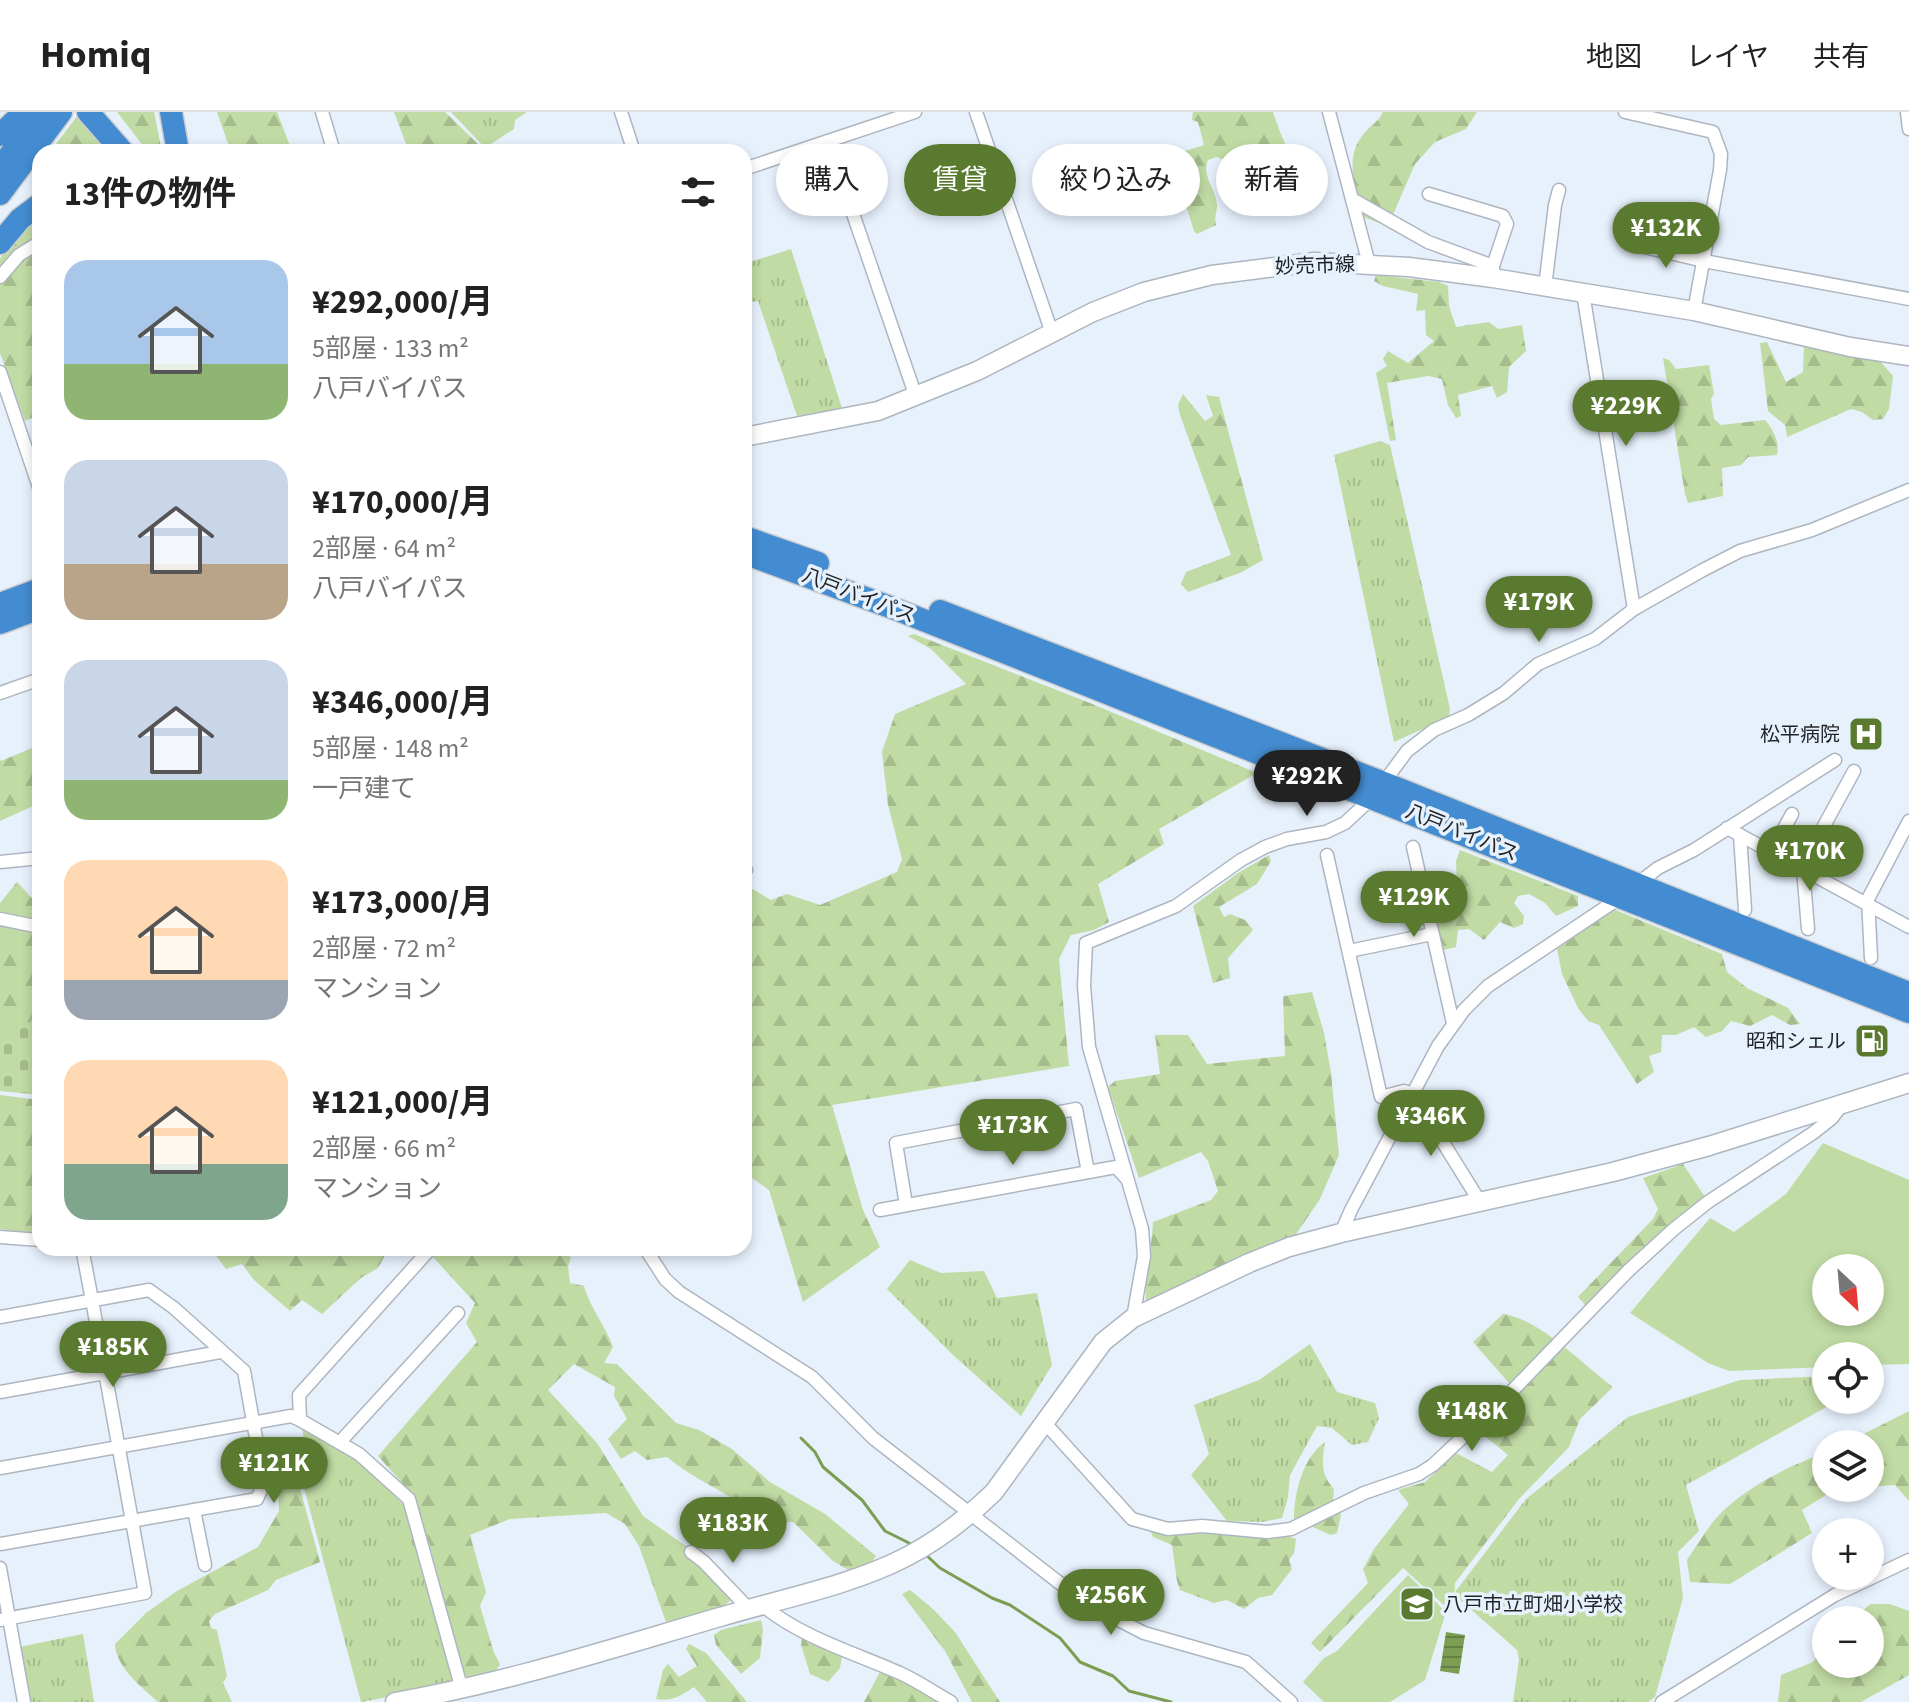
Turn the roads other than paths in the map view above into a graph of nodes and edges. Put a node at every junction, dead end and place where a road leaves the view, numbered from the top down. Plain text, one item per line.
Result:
1 (24, 112) edge
2 (42, 112) edge
3 (61, 112) edge
4 (88, 112) edge
5 (102, 112) edge
6 (171, 112) edge
7 (322, 112) edge
8 (621, 112) edge
9 (915, 112) edge
10 (976, 112) edge
11 (1329, 112) edge
12 (1625, 112) edge
13 (1907, 112) edge
14 (1909, 129) edge
15 (0, 135) edge
16 (828, 141) junction
17 (37, 144) edge
18 (116, 144) edge
19 (128, 144) edge
20 (177, 144) edge
21 (332, 144) edge
22 (631, 144) edge
23 (32, 151) edge
24 (752, 166) edge
25 (0, 168) edge
26 (1559, 190) dead end
27 (0, 194) edge
28 (1429, 194) dead end
29 (1352, 199) junction
30 (32, 210) edge
31 (0, 243) edge
32 (1636, 245) dead end
33 (32, 247) edge
34 (1704, 261) junction
35 (1369, 264) junction
36 (1493, 272) junction
37 (0, 277) edge
38 (1545, 287) junction
39 (1583, 293) junction
40 (1909, 299) edge
41 (1694, 311) junction
42 (1052, 333) junction
43 (1909, 356) edge
44 (0, 372) edge
45 (916, 397) junction
46 (752, 435) edge
47 (32, 466) edge
48 (1909, 490) edge
49 (752, 539) edge
50 (752, 556) edge
51 (32, 592) edge
52 (0, 604) edge
53 (1634, 609) junction
54 (32, 611) edge
55 (0, 623) edge
56 (32, 682) edge
57 (0, 693) edge
58 (1835, 760) dead end
59 (1854, 771) dead end
60 (1378, 790) junction
61 (1792, 814) dead end
62 (1909, 821) edge
63 (1727, 828) junction
64 (1740, 835) junction
65 (1413, 847) dead end
66 (1771, 852) junction
67 (1327, 855) dead end
68 (32, 859) edge
69 (0, 862) edge
70 (1802, 869) junction
71 (1630, 890) junction
72 (1868, 904) junction
73 (1745, 910) dead end
74 (0, 919) edge
75 (32, 925) edge
76 (1909, 927) edge
77 (1808, 929) dead end
78 (1432, 934) junction
79 (1349, 951) junction
80 (1871, 958) dead end
81 (1909, 993) edge
82 (1909, 1012) edge
83 (1453, 1023) junction
84 (1909, 1083) edge
85 (1413, 1094) junction
86 (1841, 1106) junction
87 (1088, 1172) junction
88 (1129, 1180) junction
89 (1480, 1202) junction
90 (906, 1205) junction
91 (880, 1210) dead end
92 (1341, 1233) junction
93 (0, 1237) edge
94 (32, 1239) edge
95 (84, 1256) edge
96 (424, 1256) edge
97 (650, 1256) edge
98 (92, 1300) junction
99 (458, 1313) dead end
100 (0, 1317) edge
101 (1133, 1318) junction
102 (220, 1352) junction
103 (105, 1372) junction
104 (0, 1392) edge
105 (300, 1420) junction
106 (253, 1422) junction
107 (1045, 1423) junction
108 (340, 1442) junction
109 (119, 1447) junction
110 (0, 1468) edge
111 (194, 1510) junction
112 (972, 1513) junction
113 (131, 1520) junction
114 (0, 1544) edge
115 (691, 1552) dead end
116 (1909, 1560) edge
117 (205, 1565) dead end
118 (0, 1568) edge
119 (755, 1607) junction
120 (4, 1619) edge
121 (466, 1694) edge
122 (1680, 1697) edge
123 (24, 1702) edge
124 (397, 1702) edge
125 (951, 1702) edge
126 (1291, 1702) edge
127 (1662, 1702) edge

1 - 15 highway
2 - 25 highway
3 - 17 highway
4 - 18 highway
5 - 19 highway
6 - 20 highway
7 - 21 street
8 - 22 street
9 - 16 street
10 - 42 street
11 - 29 street
12 - 34 street
13 - 14 street
16 - 24 street
16 - 45 street
23 - 27 highway
26 - 38 street
28 - 36 street
29 - 35 street
29 - 36 street
30 - 31 highway
32 - 34 street
33 - 37 street
34 - 40 street
34 - 41 street
35 - 36 street, 妙売市線
35 - 42 street, 妙売市線
36 - 38 street, 妙売市線
38 - 39 street, 妙売市線
39 - 41 street, 妙売市線
39 - 53 street
41 - 43 street, 妙売市線
42 - 45 street, 妙売市線
44 - 47 street
45 - 46 street, 妙売市線
48 - 53 street
49 - 60 highway, 八戸バイパス
50 - 60 highway, 八戸バイパス
51 - 52 highway
53 - 60 street
54 - 55 highway
56 - 57 street
58 - 63 street
59 - 70 street
60 - 71 highway, 八戸バイパス
60 - 88 street
61 - 66 street
62 - 72 street
63 - 64 street
63 - 71 street
64 - 66 street
64 - 73 street
65 - 78 street
66 - 70 street
67 - 79 street
68 - 69 street
70 - 72 street
70 - 77 street
71 - 81 highway, 八戸バイパス
71 - 82 highway, 八戸バイパス
71 - 83 street
72 - 76 street
72 - 80 street
74 - 75 street
78 - 79 street
78 - 83 street
79 - 85 street
83 - 85 street
84 - 86 street
85 - 89 street
85 - 92 street
86 - 89 street
86 - 107 street
87 - 88 street
87 - 90 street
87 - 90 street
88 - 101 street
89 - 92 street
90 - 91 street
92 - 101 street
93 - 94 street
95 - 98 street
96 - 105 street
97 - 112 street
98 - 100 street
98 - 102 street
98 - 103 street
99 - 108 street
101 - 107 street
102 - 103 street
102 - 106 street
103 - 104 street
103 - 109 street
105 - 106 street
105 - 108 street
106 - 109 street
106 - 111 street
107 - 112 street
108 - 121 street
109 - 110 street
109 - 113 street
111 - 113 street
111 - 117 street
112 - 119 street
112 - 126 street
113 - 114 street
113 - 120 street
115 - 119 street
116 - 122 street
118 - 120 street
119 - 121 street
119 - 125 street
120 - 123 street
121 - 124 street
122 - 127 street

